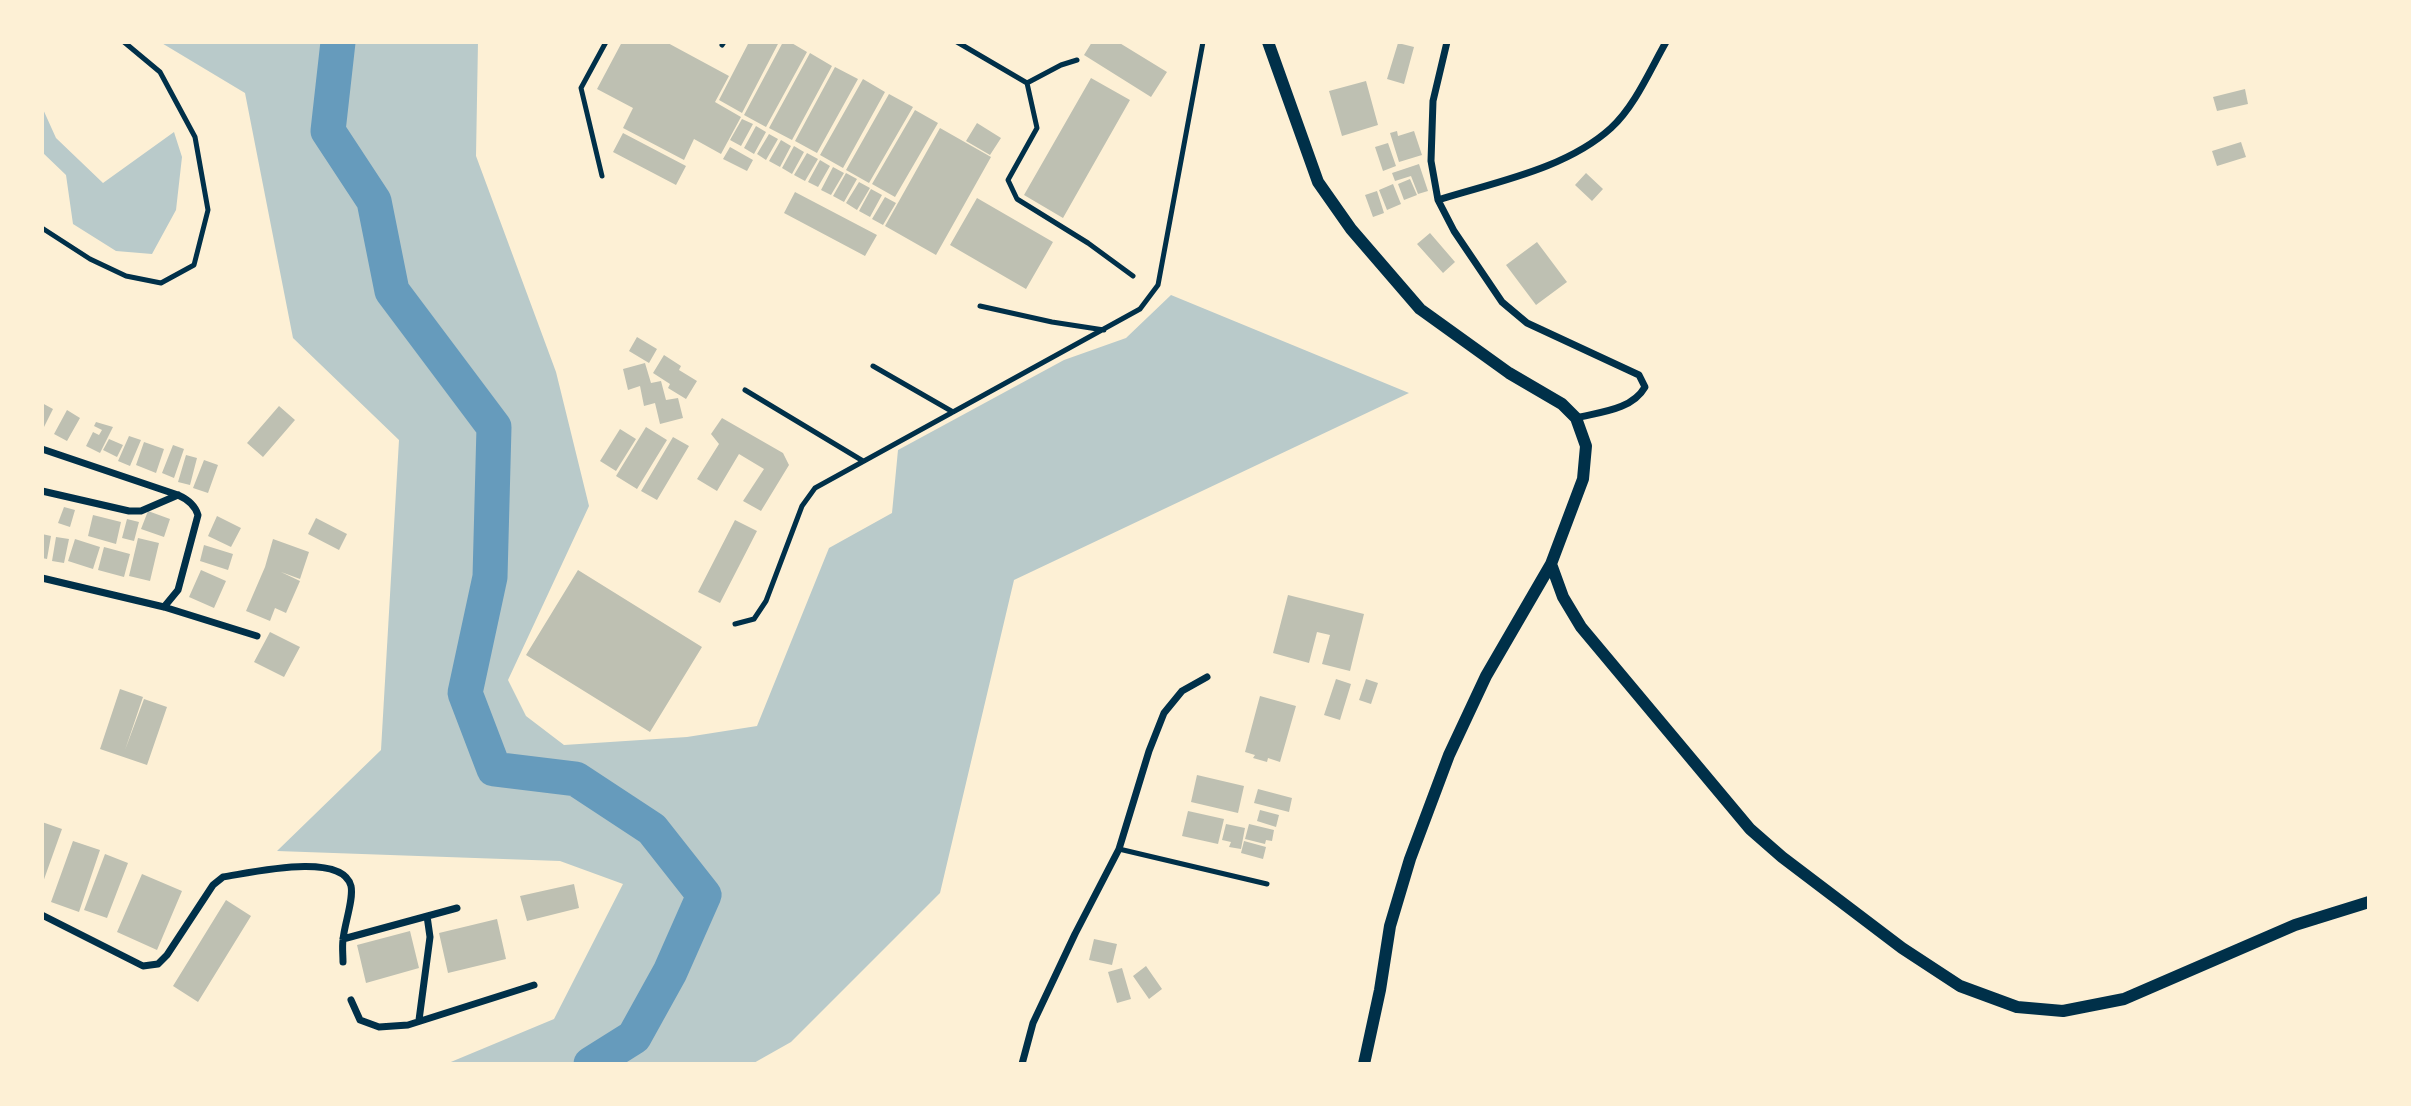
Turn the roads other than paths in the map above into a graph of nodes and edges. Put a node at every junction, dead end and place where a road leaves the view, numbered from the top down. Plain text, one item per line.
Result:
1 (124, 42) edge
2 (606, 42) edge
3 (957, 42) edge
4 (1203, 42) edge
5 (1268, 42) edge
6 (1447, 42) edge
7 (1666, 42) edge
8 (1077, 60) dead end
9 (1027, 83) junction
10 (602, 176) dead end
11 (1438, 200) junction
12 (42, 228) edge
13 (1133, 276) dead end
14 (980, 306) dead end
15 (1105, 330) junction
16 (873, 366) dead end
17 (745, 390) dead end
18 (953, 412) junction
19 (1576, 418) junction
20 (42, 449) edge
21 (863, 461) junction
22 (42, 491) edge
23 (178, 495) junction
24 (1551, 564) junction
25 (42, 578) edge
26 (164, 607) junction
27 (735, 624) dead end
28 (257, 636) dead end
29 (1207, 677) dead end
30 (1119, 849) junction
31 (1267, 884) dead end
32 (2369, 902) edge
33 (457, 908) dead end
34 (42, 915) edge
35 (427, 916) junction
36 (343, 939) junction
37 (343, 962) dead end
38 (534, 985) dead end
39 (351, 1000) dead end
40 (419, 1020) junction
41 (1022, 1064) edge
42 (1364, 1064) edge

1 - 12 lane
2 - 10 lane
3 - 9 lane
4 - 15 lane
5 - 19 street
6 - 11 street
7 - 11 street
8 - 9 lane
9 - 13 lane
11 - 19 street
14 - 15 lane
15 - 18 lane
16 - 18 lane
17 - 21 lane
18 - 21 lane
19 - 24 street
20 - 23 street
21 - 27 lane
22 - 23 street
23 - 26 street
24 - 32 street
24 - 42 street
25 - 26 street
26 - 28 street
29 - 30 street
30 - 31 lane
30 - 41 street
33 - 35 street
34 - 36 street
35 - 36 street
35 - 40 street
36 - 37 street
38 - 40 street
39 - 40 street

